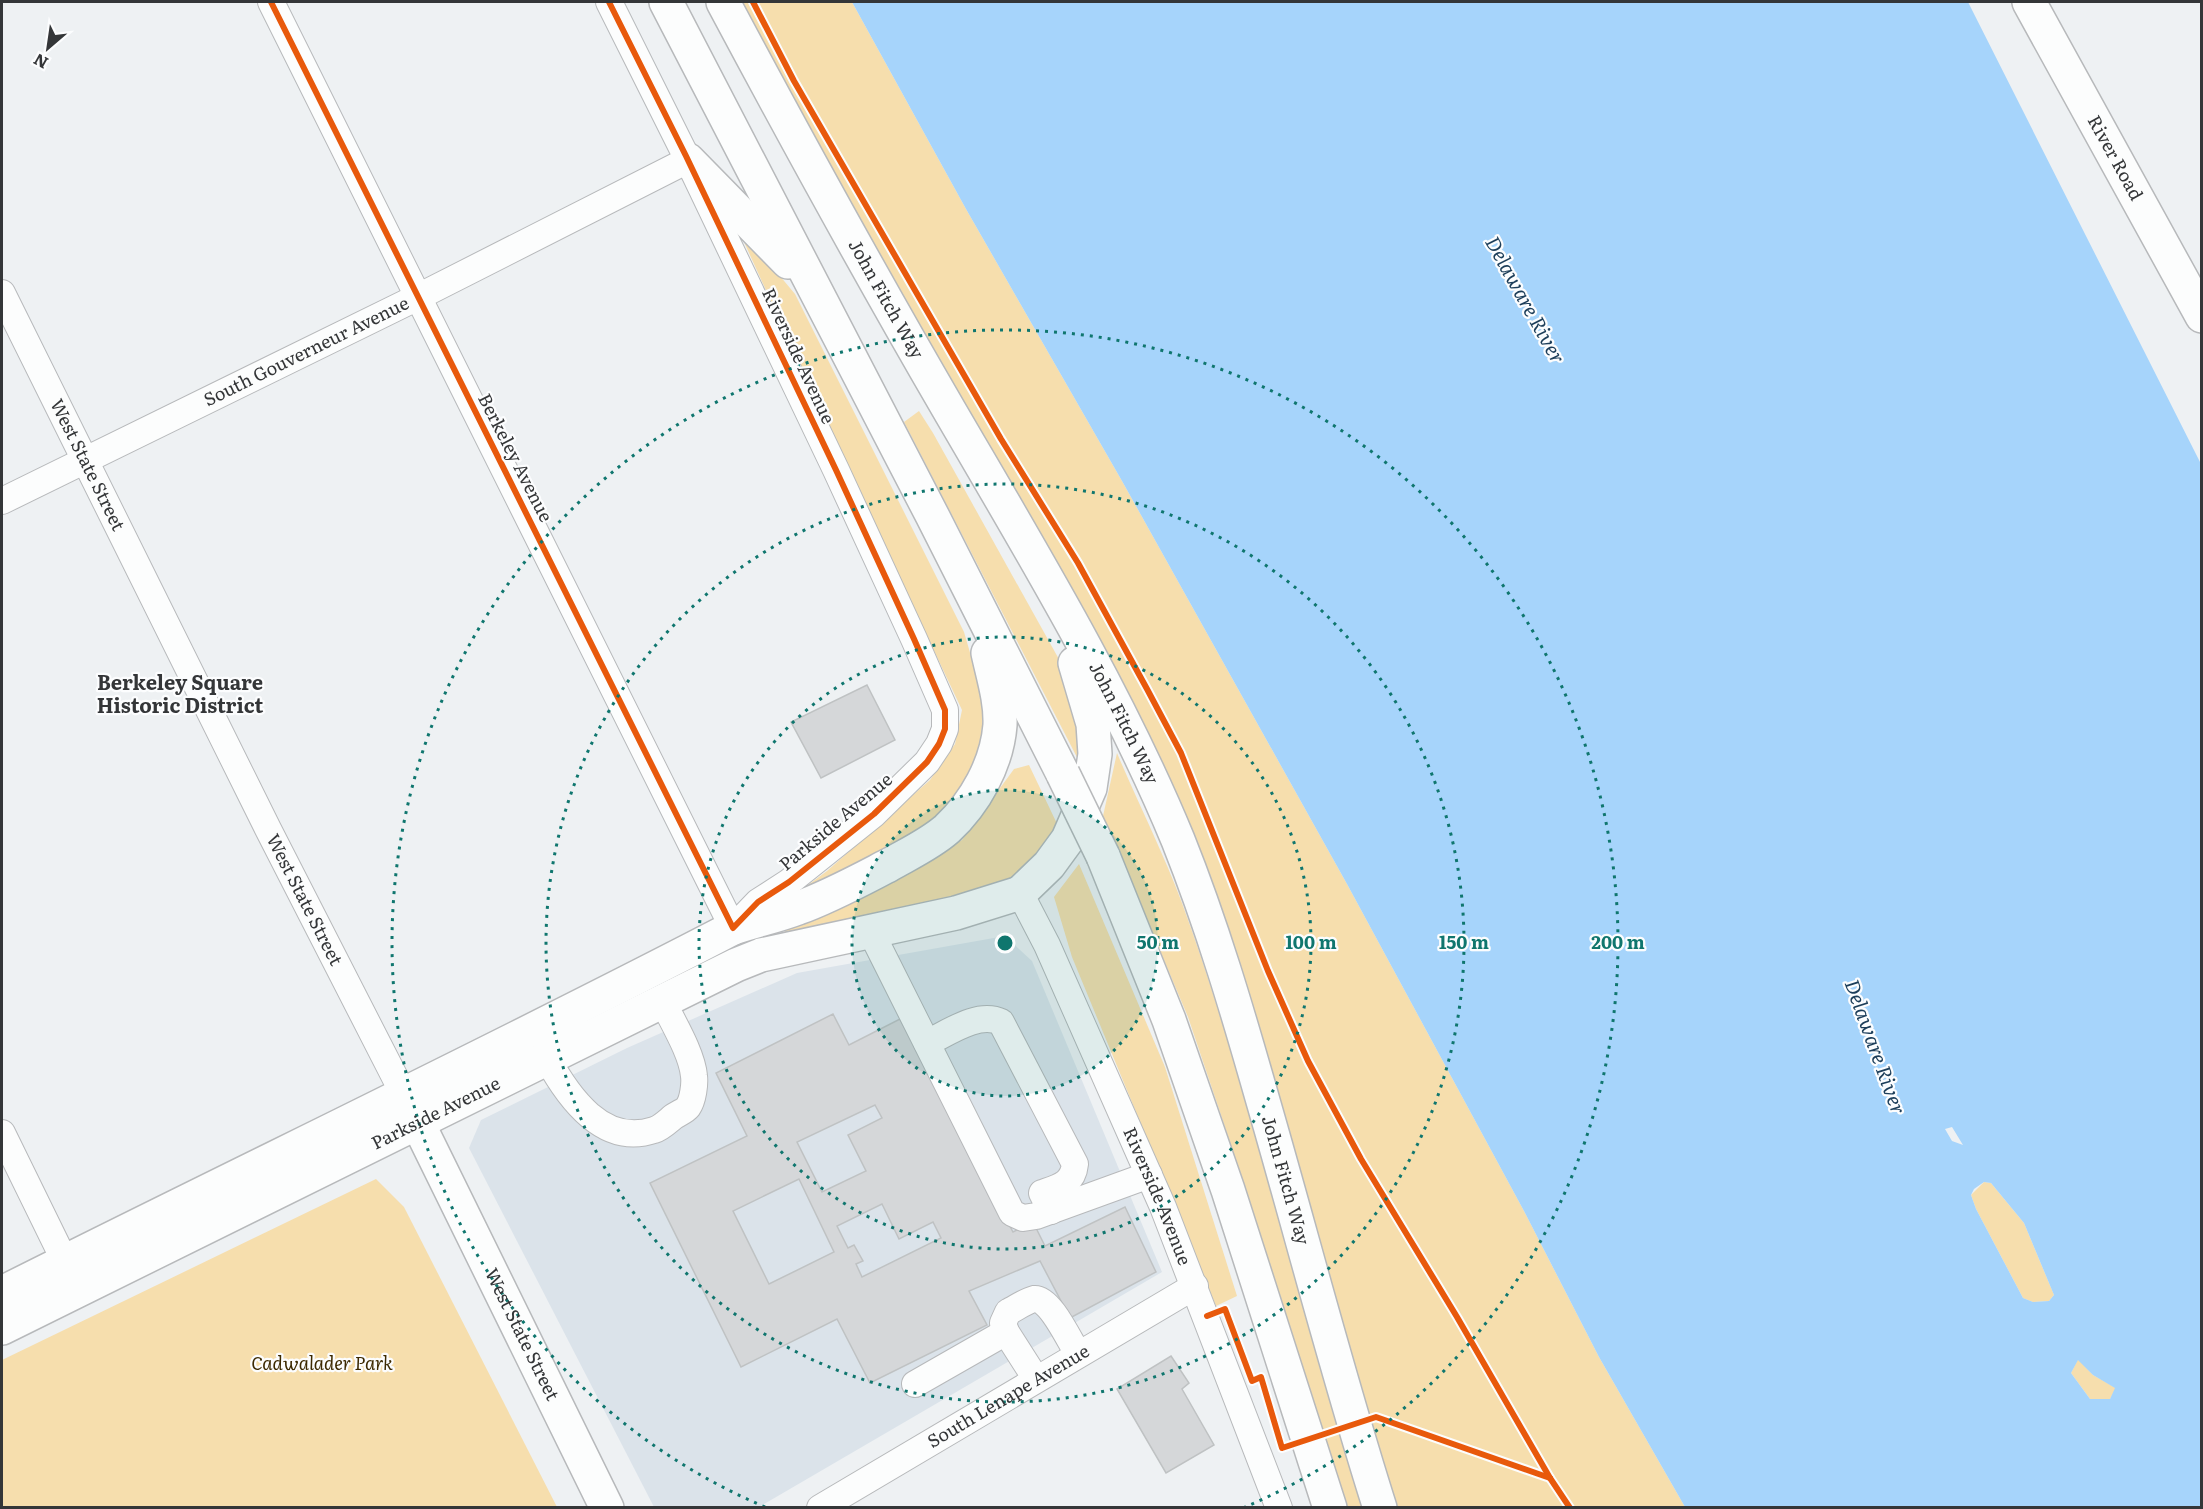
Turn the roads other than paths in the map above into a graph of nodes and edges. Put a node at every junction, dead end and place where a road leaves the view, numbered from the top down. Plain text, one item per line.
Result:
1 (271, 2) edge
2 (609, 2) edge
3 (666, 2) edge
4 (723, 2) edge
5 (2029, 2) edge
6 (688, 160) junction
7 (815, 290) junction
8 (2, 293) edge
9 (418, 297) junction
10 (2202, 316) edge
11 (85, 460) junction
12 (982, 467) junction
13 (2, 501) edge
14 (979, 610) junction
15 (945, 729) joint
16 (1020, 893) junction
17 (733, 928) junction
18 (872, 932) junction
19 (662, 1000) junction
20 (927, 1043) junction
21 (547, 1058) junction
22 (403, 1093) junction
23 (417, 1123) junction
24 (2, 1134) edge
25 (1149, 1175) junction
26 (1051, 1211) junction
27 (72, 1275) junction
28 (1195, 1286) junction
29 (2, 1293) edge
30 (2, 1328) edge
31 (1006, 1332) junction
32 (1276, 1342) junction
33 (1078, 1354) junction
34 (1036, 1379) junction
35 (915, 1384) dead end
36 (835, 1504) edge
37 (607, 1508) edge
38 (1279, 1508) edge
39 (1312, 1508) edge
40 (1330, 1508) edge
41 (1380, 1508) edge

1 - 9 street, Berkeley Avenue
2 - 6 street, Riverside Avenue
3 - 7 main road
4 - 12 main road, John Fitch Way
5 - 10 main road, River Road
6 - 7 main road
6 - 9 street, South Gouverneur Avenue
6 - 15 street, Riverside Avenue
7 - 14 main road
8 - 11 street, West State Street
9 - 11 street, South Gouverneur Avenue
9 - 17 street, Berkeley Avenue
11 - 13 street, South Gouverneur Avenue
11 - 22 street, West State Street
12 - 16 main road
12 - 41 main road, John Fitch Way
14 - 17 main road
14 - 32 main road, bridge
15 - 17 street, Parkside Avenue
16 - 18 main road, Parkside Avenue
16 - 25 street, Riverside Avenue
17 - 22 main road, Parkside Avenue
18 - 19 main road, Parkside Avenue
18 - 20 street
19 - 21 main road, Parkside Avenue
19 - 21 street
20 - 26 street
20 - 26 street
21 - 23 main road, Parkside Avenue
22 - 23 main road, West State Street
22 - 27 main road, Parkside Avenue
23 - 27 main road, Parkside Avenue
23 - 37 main road, West State Street
24 - 27 street
25 - 26 street
25 - 28 street, Riverside Avenue
27 - 29 main road, Parkside Avenue
27 - 30 main road, Parkside Avenue
28 - 33 street, South Lenape Avenue
28 - 38 street, Riverside Avenue
31 - 33 street
31 - 34 street
31 - 35 street
32 - 39 main road
32 - 40 main road
33 - 34 street, South Lenape Avenue
34 - 36 street, South Lenape Avenue

